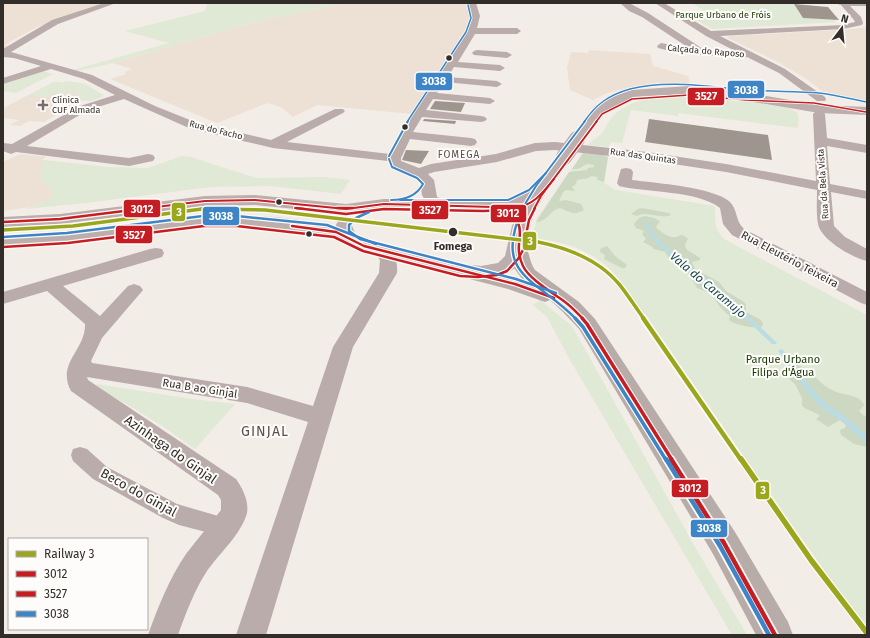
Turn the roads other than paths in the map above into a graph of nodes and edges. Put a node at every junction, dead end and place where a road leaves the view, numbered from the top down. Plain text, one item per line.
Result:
1 (112, 3) edge
2 (472, 3) edge
3 (624, 3) edge
4 (659, 3) edge
5 (846, 3) edge
6 (867, 4) edge
7 (471, 30) junction
8 (517, 31) dead end
9 (709, 34) junction
10 (661, 46) dead end
11 (460, 52) junction
12 (701, 52) junction
13 (3, 54) edge
14 (507, 55) dead end
15 (751, 55) junction
16 (452, 64) junction
17 (52, 66) junction
18 (500, 68) dead end
19 (442, 79) junction
20 (3, 81) edge
21 (799, 83) junction
22 (497, 84) dead end
23 (125, 95) junction
24 (431, 96) junction
25 (490, 101) dead end
26 (802, 102) junction
27 (824, 106) junction
28 (867, 107) edge
29 (339, 111) dead end
30 (867, 111) edge
31 (420, 113) junction
32 (481, 119) dead end
33 (406, 135) junction
34 (820, 141) junction
35 (471, 142) dead end
36 (273, 144) junction
37 (9, 147) edge
38 (867, 149) edge
39 (3, 154) edge
40 (148, 158) dead end
41 (394, 158) junction
42 (626, 172) dead end
43 (418, 173) junction
44 (823, 186) junction
45 (427, 188) junction
46 (537, 193) junction
47 (867, 195) edge
48 (400, 205) junction
49 (449, 206) junction
50 (483, 206) junction
51 (367, 207) junction
52 (3, 222) edge
53 (347, 226) junction
54 (521, 228) junction
55 (3, 242) edge
56 (518, 249) junction
57 (381, 251) junction
58 (156, 253) dead end
59 (867, 256) edge
60 (417, 260) junction
61 (461, 271) junction
62 (388, 273) junction
63 (50, 284) junction
64 (134, 290) dead end
65 (3, 298) edge
66 (867, 299) edge
67 (564, 302) junction
68 (93, 336) junction
69 (81, 362) junction
70 (321, 417) junction
71 (80, 455) dead end
72 (225, 527) junction
73 (724, 543) junction
74 (163, 635) edge
75 (251, 635) edge
76 (775, 635) edge
77 (790, 635) edge

1 - 13 street
2 - 7 street
3 - 12 street
4 - 9 street
5 - 6 street
5 - 9 street
7 - 8 street
7 - 11 street
9 - 15 street
10 - 12 street, Calçada do Raposo
11 - 14 street
11 - 16 street
12 - 15 street, Calçada do Raposo
13 - 17 street, Rua do Facho
15 - 21 street
16 - 18 street
16 - 19 street
17 - 20 street
17 - 23 street, Rua do Facho
19 - 22 street
19 - 24 street
21 - 26 street
21 - 27 street
23 - 36 street, Rua do Facho
23 - 37 street
24 - 25 street
24 - 31 street
26 - 27 main road
26 - 46 main road, bridge
27 - 28 main road
27 - 30 main road
27 - 34 street, Rua da Bela Vista
29 - 36 street
31 - 32 street
31 - 33 street
33 - 35 street
33 - 41 street
34 - 38 street
34 - 44 street, Rua da Bela Vista
36 - 41 street, Rua do Facho
37 - 39 street
37 - 40 street
41 - 43 street
42 - 66 street, Rua Eleutério Teixeira
43 - 44 street, Rua das Quintas
43 - 45 street
44 - 47 street, Rua das Quintas
44 - 59 street, Rua da Bela Vista
45 - 48 street
45 - 49 street
46 - 50 main road
46 - 54 main road
48 - 49 main road
48 - 51 main road
49 - 50 main road
50 - 54 main road
51 - 52 main road
51 - 53 main road
53 - 55 main road
53 - 57 main road
54 - 56 main road
56 - 61 main road
56 - 67 main road
57 - 60 main road
57 - 62 street
58 - 63 street
60 - 61 main road
60 - 62 street
61 - 67 main road
62 - 70 street
63 - 65 street
63 - 68 street
64 - 68 street, Azinhaga do Ginjal
67 - 73 main road
68 - 69 street, Azinhaga do Ginjal
69 - 70 street, Rua B ao Ginjal
69 - 72 street, Azinhaga do Ginjal
70 - 75 street
71 - 72 street, Beco do Ginjal
72 - 74 street, Azinhaga do Ginjal
73 - 76 main road
73 - 77 main road

